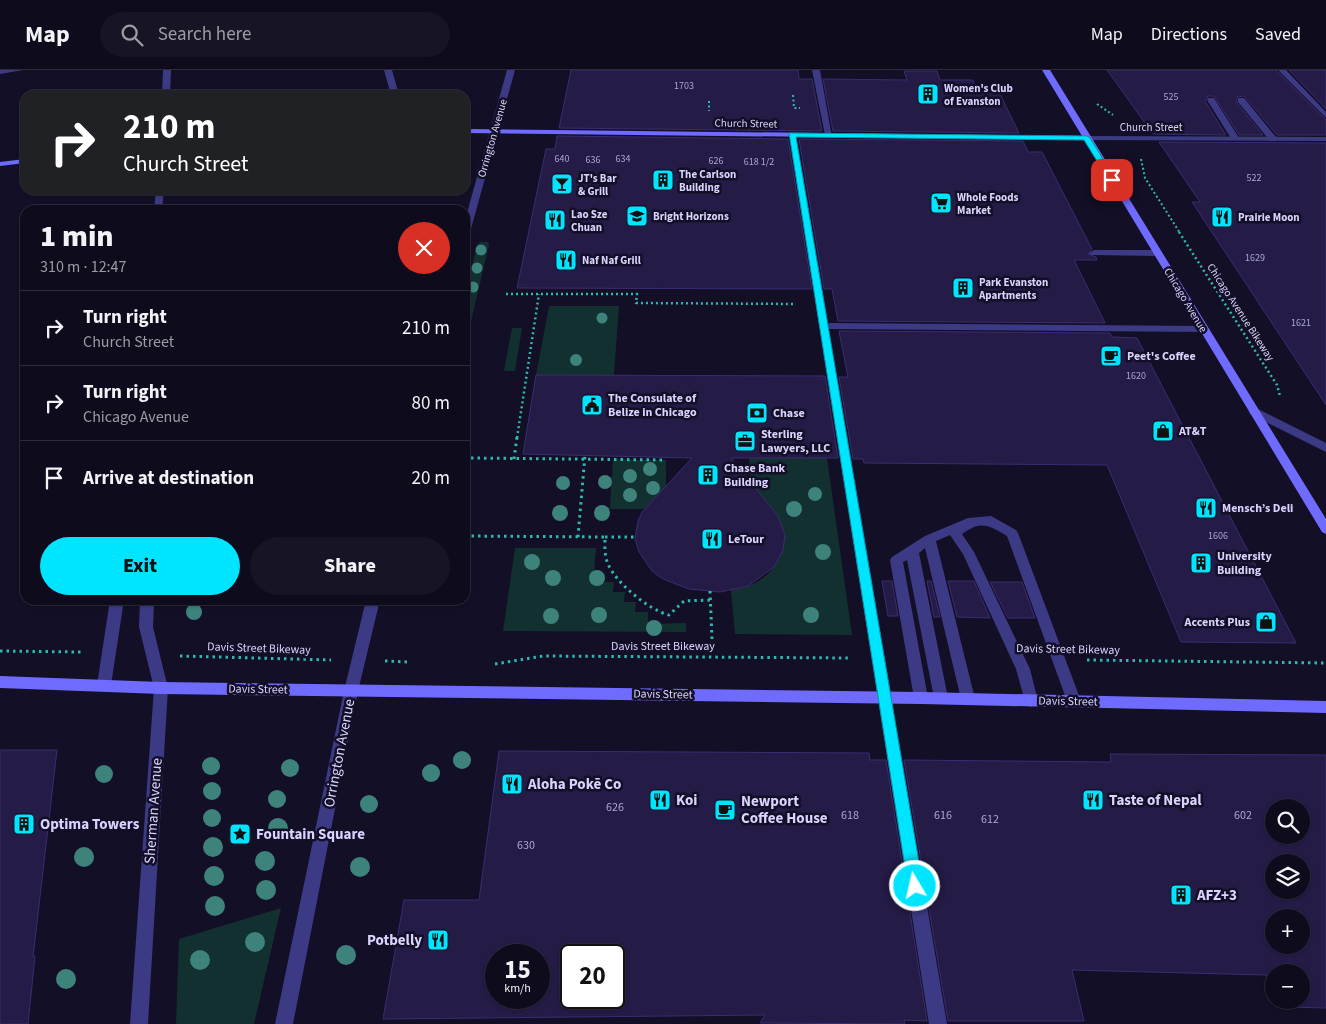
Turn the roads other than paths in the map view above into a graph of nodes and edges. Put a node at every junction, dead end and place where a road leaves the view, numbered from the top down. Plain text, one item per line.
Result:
1 (19, 70) edge
2 (167, 70) edge
3 (388, 70) edge
4 (511, 70) edge
5 (816, 70) edge
6 (1046, 70) edge
7 (1282, 70) edge
8 (0, 72) edge
9 (166, 90) edge
10 (394, 90) edge
11 (1211, 100) dead end
12 (1241, 100) dead end
13 (1326, 116) edge
14 (470, 131) edge
15 (493, 131) junction
16 (792, 135) junction
17 (828, 135) junction
18 (1087, 138) junction
19 (1235, 138) junction
20 (1274, 138) junction
21 (1326, 139) edge
22 (20, 162) edge
23 (0, 164) edge
24 (470, 217) edge
25 (1094, 253) dead end
26 (1157, 253) junction
27 (823, 326) junction
28 (1203, 329) junction
29 (1254, 411) junction
30 (1326, 448) edge
31 (968, 523) junction
32 (1326, 529) edge
33 (929, 539) junction
34 (912, 551) junction
35 (116, 605) edge
36 (147, 605) edge
37 (373, 605) edge
38 (0, 682) edge
39 (104, 685) junction
40 (161, 688) junction
41 (352, 691) junction
42 (884, 697) junction
43 (921, 698) junction
44 (941, 698) junction
45 (968, 699) junction
46 (1031, 701) junction
47 (1074, 701) junction
48 (1326, 707) edge
49 (139, 1024) edge
50 (284, 1024) edge
51 (938, 1024) edge

1 - 8 street
2 - 9 street
3 - 10 street
4 - 15 street, Orrington Avenue
5 - 17 street
6 - 18 main road, Chicago Avenue
7 - 13 street
11 - 19 street
12 - 20 street
14 - 15 main road, Church Street
15 - 16 main road, Church Street
15 - 24 street, Orrington Avenue
16 - 17 main road, Church Street
16 - 27 street
17 - 18 main road, Church Street
18 - 19 street, Church Street
18 - 26 main road, Chicago Avenue
19 - 20 street, Church Street
20 - 21 street, Church Street
22 - 23 main road
25 - 26 street
26 - 28 main road, Chicago Avenue
27 - 28 street
27 - 42 street
28 - 29 main road, Chicago Avenue
29 - 30 street
29 - 32 main road, Chicago Avenue
31 - 33 street
31 - 46 street
31 - 47 street
33 - 34 street
33 - 45 street
34 - 43 street
34 - 44 street
35 - 39 street
36 - 40 street, Sherman Avenue
37 - 41 street, Orrington Avenue
38 - 39 main road, Davis Street
39 - 40 main road, Davis Street
40 - 41 main road, Davis Street
40 - 49 street, Sherman Avenue
41 - 42 main road, Davis Street
41 - 50 street, Orrington Avenue
42 - 43 main road, Davis Street
42 - 51 street
43 - 44 main road, Davis Street
44 - 45 main road, Davis Street
45 - 46 main road, Davis Street
46 - 47 main road, Davis Street
47 - 48 main road, Davis Street

